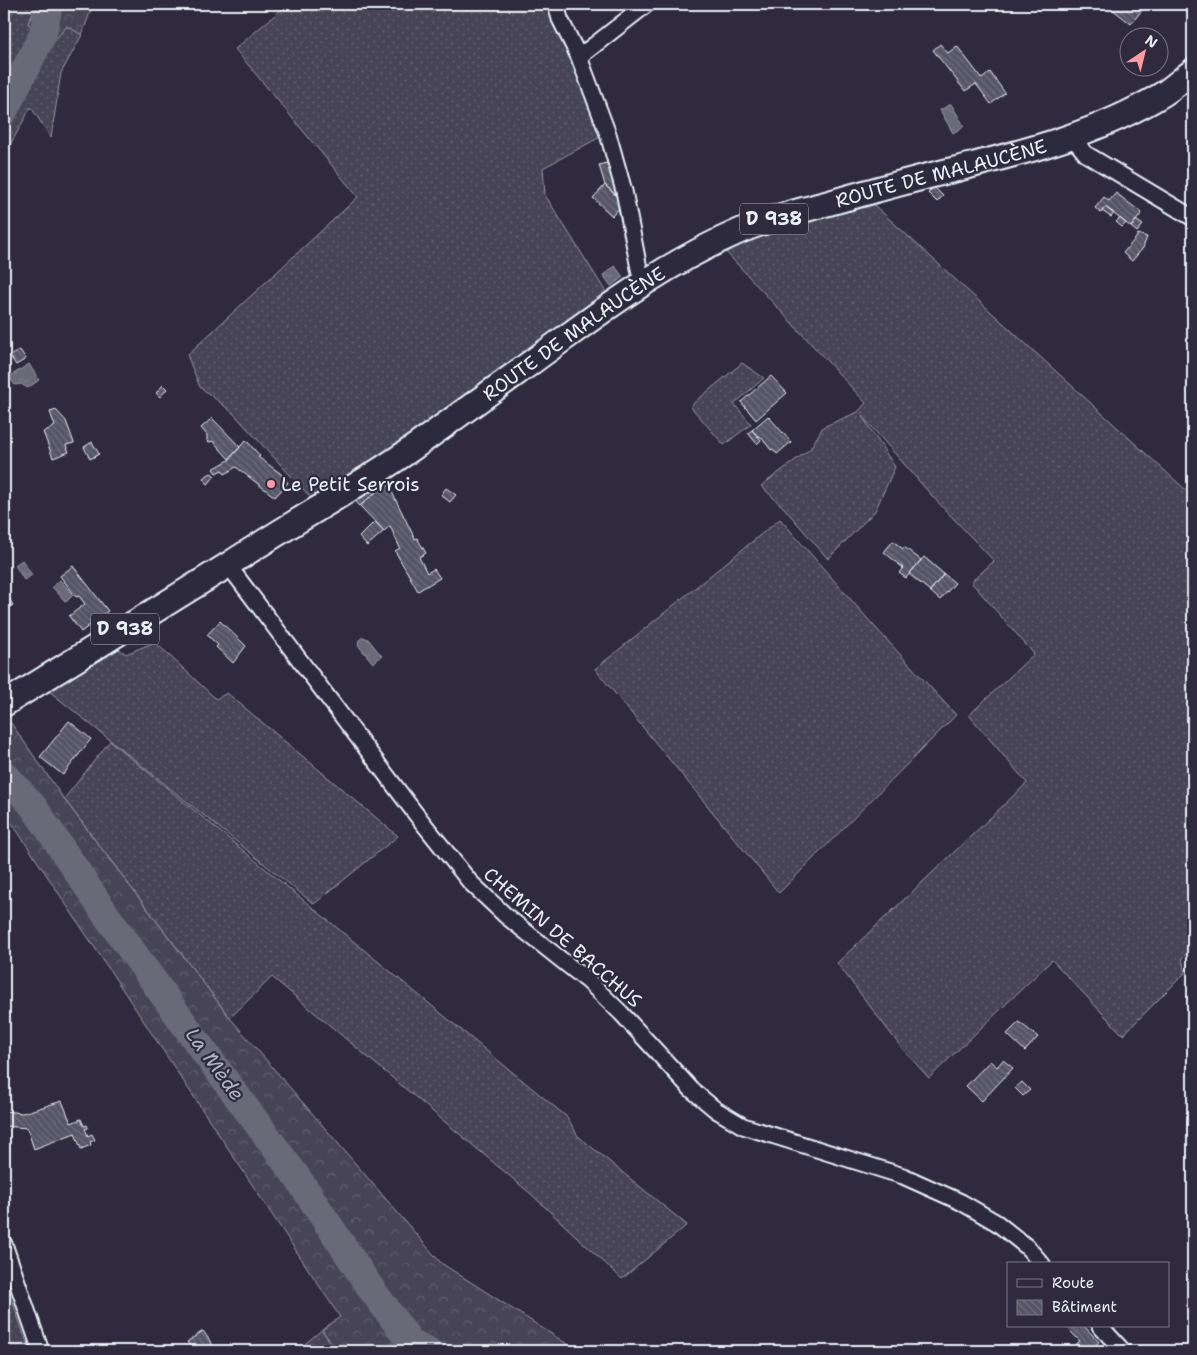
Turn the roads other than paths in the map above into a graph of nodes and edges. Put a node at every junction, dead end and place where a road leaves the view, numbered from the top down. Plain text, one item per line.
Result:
1 (556, 4) edge
2 (647, 4) edge
3 (579, 57) junction
4 (1193, 70) edge
5 (1072, 137) junction
6 (1193, 218) edge
7 (642, 284) junction
8 (228, 565) junction
9 (4, 704) edge
10 (4, 1244) edge
11 (1040, 1262) edge
12 (1102, 1328) edge
13 (41, 1351) edge
14 (1122, 1351) edge

1 - 3 street
2 - 3 street
3 - 7 street
4 - 5 main road, ROUTE DE MALAUCÈNE / D 938
5 - 6 street
5 - 7 main road, ROUTE DE MALAUCÈNE / D 938
7 - 8 main road, ROUTE DE MALAUCÈNE / D 938
8 - 9 main road, ROUTE DE MALAUCÈNE / D 938
8 - 11 street, CHEMIN DE BACCHUS
10 - 13 street
12 - 14 street

